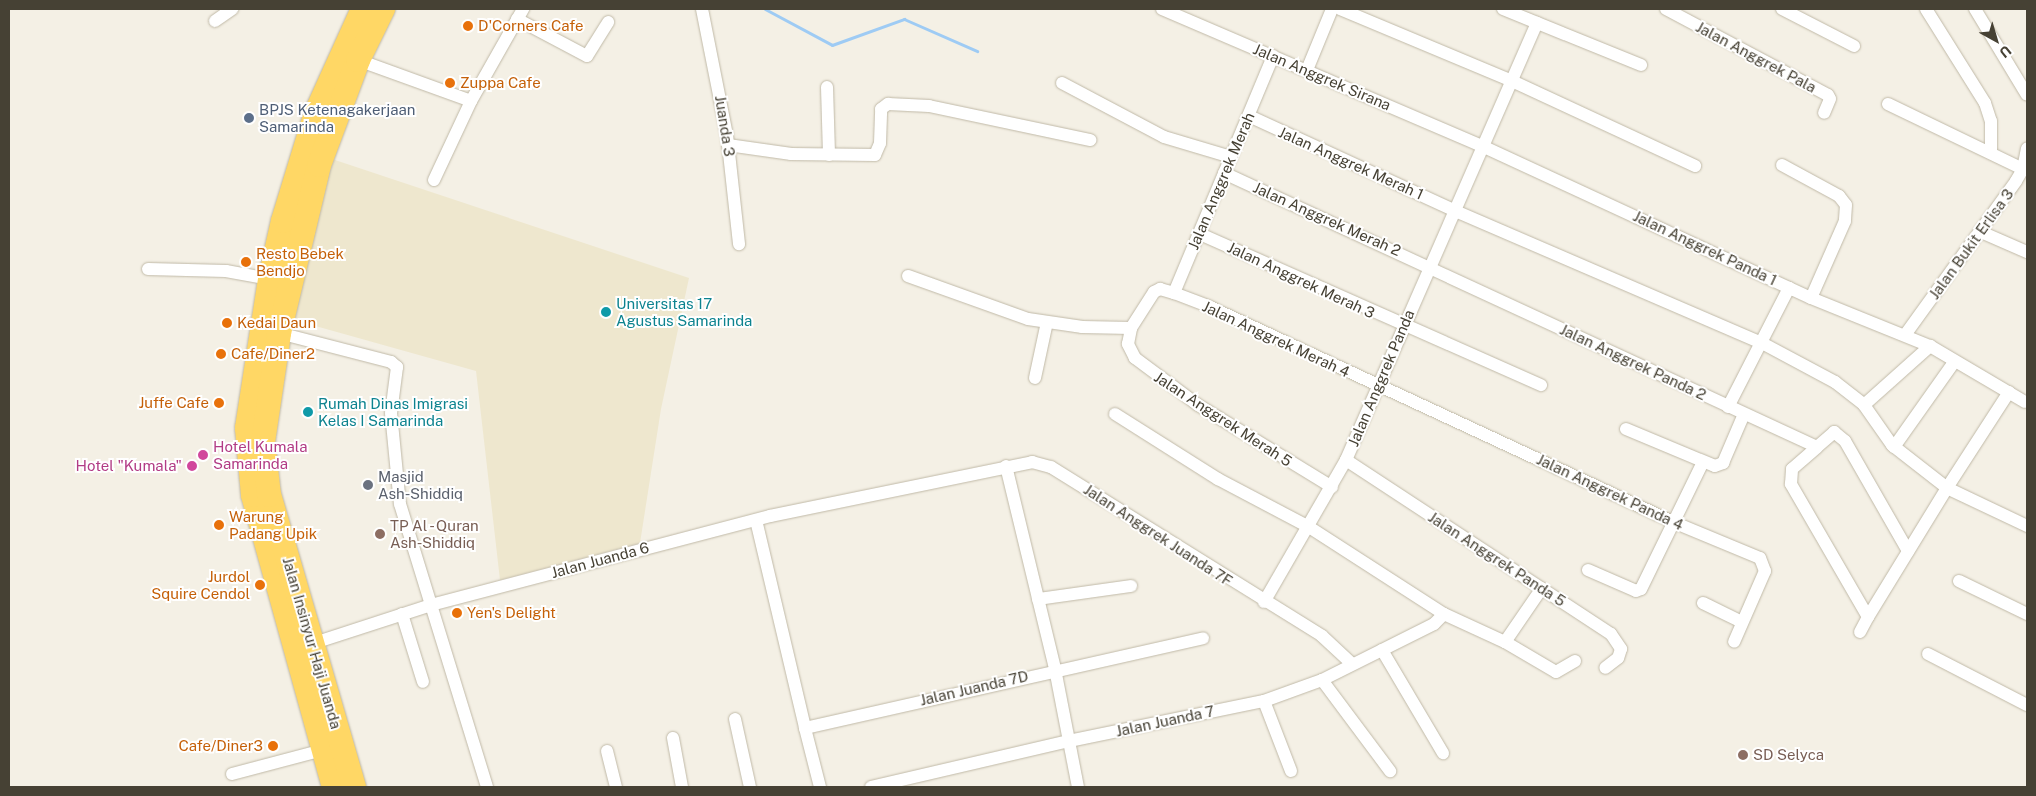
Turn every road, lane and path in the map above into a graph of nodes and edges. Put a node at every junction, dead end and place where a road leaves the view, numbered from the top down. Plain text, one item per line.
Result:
1 (232, 9) edge
2 (362, 9) edge
3 (384, 9) edge
4 (702, 9) edge
5 (1162, 9) edge
6 (1332, 9) edge
7 (1340, 9) edge
8 (1503, 9) edge
9 (1666, 9) edge
10 (1782, 9) edge
11 (1926, 9) edge
12 (1974, 9) edge
13 (520, 14) edge
14 (215, 21) dead end
15 (608, 22) dead end
16 (1537, 23) junction
17 (1854, 46) dead end
18 (1273, 56) junction
19 (358, 60) junction
20 (1641, 64) dead end
21 (1307, 70) junction
22 (1512, 81) junction
23 (1062, 83) dead end
24 (827, 87) dead end
25 (2027, 94) edge
26 (470, 101) junction
27 (1888, 104) dead end
28 (1824, 113) dead end
29 (1249, 116) junction
30 (1090, 140) dead end
31 (728, 145) junction
32 (1482, 146) junction
33 (2027, 148) edge
34 (1991, 152) junction
35 (829, 155) junction
36 (1231, 157) junction
37 (1782, 165) dead end
38 (1695, 166) dead end
39 (2023, 170) junction
40 (1224, 173) junction
41 (434, 180) dead end
42 (1454, 210) junction
43 (293, 224) junction
44 (1980, 232) junction
45 (1200, 234) junction
46 (739, 244) dead end
47 (2027, 252) edge
48 (1428, 266) junction
49 (148, 269) dead end
50 (908, 276) dead end
51 (270, 279) junction
52 (1789, 288) junction
53 (1174, 293) junction
54 (1811, 298) junction
55 (1047, 322) junction
56 (1402, 326) junction
57 (1131, 328) junction
58 (279, 333) junction
59 (1905, 335) junction
60 (1762, 342) junction
61 (1930, 346) junction
62 (1955, 361) junction
63 (1035, 378) dead end
64 (1540, 385) dead end
65 (1377, 386) junction
66 (2008, 392) junction
67 (2025, 402) dead end
68 (1864, 405) junction
69 (1728, 406) junction
70 (1116, 414) dead end
71 (1744, 414) junction
72 (1626, 429) dead end
73 (1817, 447) junction
74 (1894, 447) junction
75 (1346, 460) junction
76 (1703, 462) junction
77 (1006, 466) junction
78 (1051, 467) joint
79 (1332, 487) junction
80 (1947, 488) junction
81 (756, 520) junction
82 (1673, 522) junction
83 (2027, 526) edge
84 (1309, 527) junction
85 (1908, 551) junction
86 (1588, 570) dead end
87 (1959, 581) dead end
88 (1132, 586) dead end
89 (1542, 588) junction
90 (1038, 599) junction
91 (1264, 602) junction
92 (1703, 603) dead end
93 (431, 605) junction
94 (402, 614) junction
95 (1444, 614) junction
96 (2027, 614) edge
97 (1868, 617) junction
98 (1742, 622) junction
99 (1860, 632) dead end
100 (1203, 638) dead end
101 (1505, 642) junction
102 (1734, 642) dead end
103 (311, 644) junction
104 (1382, 650) junction
105 (1928, 654) dead end
106 (1575, 661) dead end
107 (1352, 664) junction
108 (1605, 668) dead end
109 (1055, 669) junction
110 (1322, 680) junction
111 (423, 682) dead end
112 (1264, 701) junction
113 (2027, 705) edge
114 (735, 720) dead end
115 (805, 728) junction
116 (673, 738) dead end
117 (1069, 741) junction
118 (323, 750) junction
119 (607, 751) dead end
120 (1443, 753) dead end
121 (1290, 771) dead end
122 (1390, 771) dead end
123 (232, 774) dead end
124 (334, 787) edge
125 (354, 787) edge
126 (487, 787) edge
127 (616, 787) edge
128 (682, 787) edge
129 (750, 787) edge
130 (820, 787) edge
131 (871, 787) edge
132 (1078, 787) edge

1 - 14 street
2 - 43 highway, Jalan Insinyur Haji Juanda
3 - 19 highway, Jalan Insinyur Haji Juanda
4 - 31 street, Juanda 3
5 - 18 street, Jalan Anggrek Sirana
6 - 21 street
7 - 22 street
8 - 16 street
9 - 28 street, Jalan Anggrek Pala
10 - 17 street
11 - 34 street
12 - 25 street
13 - 15 street
13 - 26 street
16 - 20 street
16 - 22 street, Jalan Anggrek Panda
18 - 21 street, Jalan Anggrek Sirana
18 - 29 street, Jalan Anggrek Merah
19 - 26 street
19 - 43 highway, Jalan Insinyur Haji Juanda
21 - 32 street, Jalan Anggrek Sirana
22 - 32 street, Jalan Anggrek Panda
22 - 38 street
23 - 36 street
24 - 35 street
26 - 41 street
27 - 34 street
29 - 36 street, Jalan Anggrek Merah
29 - 42 street, Jalan Anggrek Merah 1
30 - 35 street
31 - 35 street
31 - 46 street, Juanda 3
32 - 42 street, Jalan Anggrek Panda
32 - 52 street, Jalan Anggrek Panda 1
33 - 39 street, Jalan Bukit Erlisa 3
34 - 39 street
36 - 40 street, Jalan Anggrek Merah
37 - 54 street
39 - 44 street, Jalan Bukit Erlisa 3
40 - 45 street, Jalan Anggrek Merah
40 - 48 street, Jalan Anggrek Merah 2
42 - 48 street, Jalan Anggrek Panda
42 - 60 street
43 - 51 highway, Jalan Insinyur Haji Juanda
43 - 58 highway, Jalan Insinyur Haji Juanda
44 - 47 street
44 - 59 street, Jalan Bukit Erlisa 3
45 - 53 street, Jalan Anggrek Merah
45 - 56 street, Jalan Anggrek Merah 3
48 - 56 street, Jalan Anggrek Panda
48 - 69 street, Jalan Anggrek Panda 2
49 - 51 street
50 - 55 street
51 - 118 highway, Jalan Insinyur Haji Juanda
52 - 54 street, Jalan Anggrek Panda 1
52 - 60 street
53 - 57 street
53 - 65 street, Jalan Anggrek Merah 4
54 - 59 street, Jalan Anggrek Panda 1
55 - 57 street
55 - 63 street
56 - 64 street, Jalan Anggrek Merah 3
56 - 65 street, Jalan Anggrek Panda
57 - 79 street, Jalan Anggrek Merah 5
58 - 93 street
58 - 103 highway, Jalan Insinyur Haji Juanda
59 - 61 street, Jalan Anggrek Panda 1
60 - 68 street
60 - 69 street
61 - 62 street, Jalan Anggrek Panda 1
61 - 68 street
62 - 66 street, Jalan Anggrek Panda 1
62 - 74 street
65 - 75 street, Jalan Anggrek Panda
65 - 82 street, Jalan Anggrek Panda 4
66 - 67 street, Jalan Anggrek Panda 1
66 - 80 street
68 - 74 street
69 - 71 street, Jalan Anggrek Panda 2
70 - 84 street
71 - 73 street, Jalan Anggrek Panda 2
71 - 76 street
72 - 76 street
73 - 85 street
73 - 97 street
74 - 80 street
75 - 79 street, Jalan Anggrek Panda
75 - 89 street, Jalan Anggrek Panda 5
76 - 82 street
77 - 78 street, Jalan Juanda 6
77 - 81 street, Jalan Juanda 6
77 - 90 street
78 - 91 street, Jalan Anggrek Juanda 7F
79 - 84 street, Jalan Anggrek Panda
80 - 83 street
80 - 85 street
81 - 93 street, Jalan Juanda 6
81 - 115 street
82 - 86 street
82 - 98 street, Jalan Anggrek Panda 4
84 - 91 street, Jalan Anggrek Panda
84 - 95 street
85 - 97 street
87 - 96 street
88 - 90 street
89 - 101 street
89 - 108 street, Jalan Anggrek Panda 5
90 - 109 street
91 - 107 street, Jalan Anggrek Juanda 7F
92 - 98 street
93 - 94 street, Jalan Juanda 6
93 - 126 street
94 - 103 street, Jalan Juanda 6
94 - 111 street
95 - 101 street
95 - 104 street, Jalan Juanda 7
97 - 99 street
98 - 102 street, Jalan Anggrek Panda 4
100 - 109 street, Jalan Juanda 7D
101 - 106 street
103 - 125 highway, Jalan Insinyur Haji Juanda
104 - 107 street, Jalan Juanda 7
104 - 120 street
105 - 113 street
107 - 110 street, Jalan Juanda 7
109 - 115 street, Jalan Juanda 7D
109 - 117 street
110 - 112 street, Jalan Juanda 7
110 - 122 street
112 - 117 street, Jalan Juanda 7
112 - 121 street
114 - 129 street
115 - 130 street
116 - 128 street
117 - 131 street, Jalan Juanda 7
117 - 132 street
118 - 123 street
118 - 124 highway, Jalan Insinyur Haji Juanda
119 - 127 street

